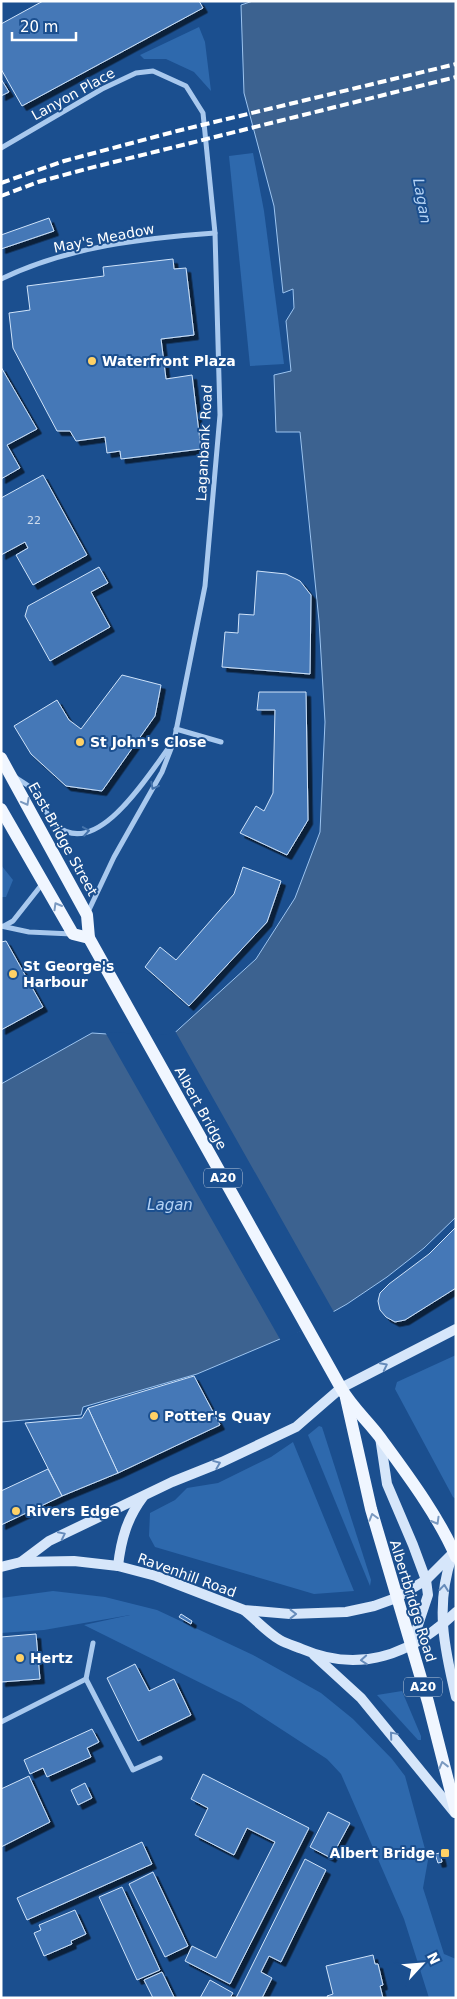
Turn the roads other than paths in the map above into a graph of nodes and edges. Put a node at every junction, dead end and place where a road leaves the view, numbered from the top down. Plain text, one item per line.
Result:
1 (202, 112) joint
2 (1, 148) edge
3 (215, 233) junction
4 (1, 279) edge
5 (176, 729) junction
6 (174, 741) junction
7 (221, 742) dead end
8 (1, 758) edge
9 (11, 774) junction
10 (1, 809) edge
11 (43, 883) junction
12 (87, 915) junction
13 (2, 926) edge
14 (73, 934) junction
15 (89, 938) junction
16 (124, 1002) joint
17 (456, 1328) edge
18 (310, 1332) joint
19 (343, 1393) junction
20 (379, 1436) junction
21 (144, 1496) junction
22 (455, 1552) edge
23 (21, 1562) junction
24 (118, 1566) junction
25 (1, 1567) edge
26 (426, 1580) junction
27 (396, 1598) junction
28 (244, 1610) junction
29 (456, 1612) edge
30 (442, 1625) junction
31 (94, 1643) dead end
32 (411, 1646) junction
33 (313, 1654) junction
34 (86, 1679) junction
35 (456, 1696) edge
36 (1, 1722) edge
37 (160, 1758) dead end
38 (456, 1813) edge

1 - 2 street, Lanyon Place
1 - 3 street, Laganbank Road
3 - 4 street, May's Meadow
3 - 5 street, Laganbank Road
5 - 6 street, Laganbank Road
5 - 7 street
9 -> 6 street, Laganbank Road
6 -> 12 street, Laganbank Road
8 - 9 main road, East Bridge Street / A20
9 -> 12 main road, East Bridge Street / A20
10 - 11 main road
11 - 13 street
14 -> 11 main road
12 - 15 main road, East Bridge Street / A20
13 - 14 street
14 - 15 main road
15 - 16 main road, East Bridge Street / A20
16 - 18 main road, Albert Bridge / A20
19 -> 17 main road
18 - 19 main road, Albertbridge Road / A20
19 - 20 main road, Albertbridge Road / A20
21 -> 19 main road
27 -> 19 main road, Albertbridge Road / A20
20 -> 22 main road, Albertbridge Road / A20
20 - 26 main road
23 -> 21 main road
21 - 24 main road
22 - 26 main road, Ravenhill Road
30 -> 22 main road
23 - 24 main road, Ravenhill Road
23 - 25 main road, Ravenhill Road
24 - 28 main road, Ravenhill Road
26 - 27 main road, Ravenhill Road
26 - 32 main road
28 -> 27 main road, Ravenhill Road
27 - 32 main road, Albertbridge Road / A20
28 - 33 main road, Ravenhill Road
29 - 30 main road, Ravenhill Road
30 - 32 main road, Ravenhill Road
30 - 35 main road
31 - 34 street
32 -> 33 main road, Ravenhill Road
38 -> 32 main road, Albertbridge Road / A20
38 -> 33 main road
34 - 36 street
34 - 37 street

